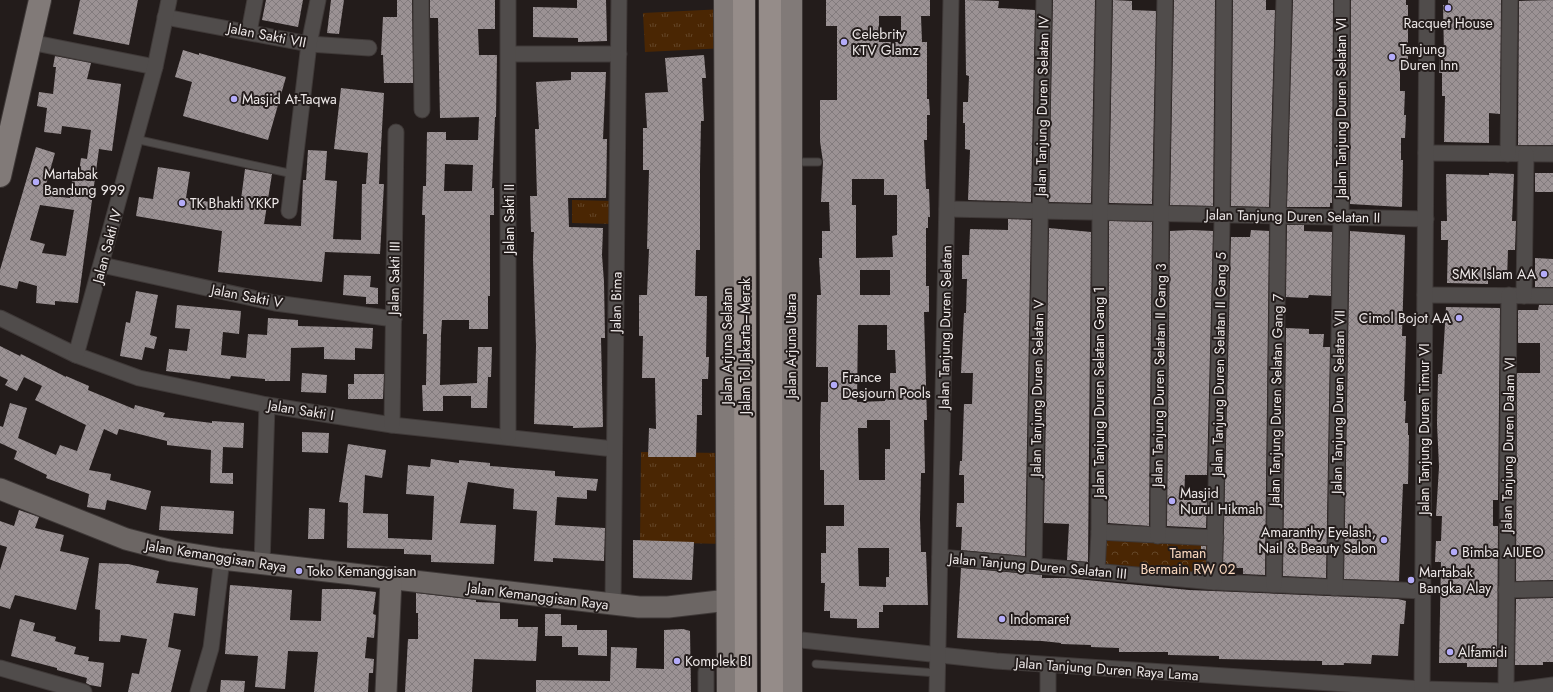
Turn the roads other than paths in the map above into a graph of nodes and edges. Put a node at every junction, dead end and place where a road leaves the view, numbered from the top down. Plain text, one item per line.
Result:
1 (40, 0) edge
2 (169, 0) edge
3 (255, 0) edge
4 (318, 0) edge
5 (421, 0) edge
6 (508, 0) edge
7 (619, 0) edge
8 (725, 0) edge
9 (744, 0) edge
10 (770, 0) edge
11 (791, 0) edge
12 (951, 0) edge
13 (1044, 0) edge
14 (1104, 0) edge
15 (1165, 0) edge
16 (1224, 0) edge
17 (1284, 0) edge
18 (1342, 0) edge
19 (1428, 0) edge
20 (1510, 0) edge
21 (165, 18) junction
22 (249, 32) junction
23 (30, 42) junction
24 (309, 44) junction
25 (369, 48) dead end
26 (509, 54) junction
27 (619, 54) junction
28 (154, 67) junction
29 (422, 110) dead end
30 (396, 132) dead end
31 (136, 139) junction
32 (1426, 153) junction
33 (1508, 154) junction
34 (1526, 154) junction
35 (1553, 154) edge
36 (790, 162) junction
37 (818, 162) dead end
38 (1, 164) edge
39 (293, 174) junction
40 (948, 209) junction
41 (289, 211) dead end
42 (1040, 211) junction
43 (1100, 212) junction
44 (1161, 213) junction
45 (1222, 215) junction
46 (1278, 216) junction
47 (1341, 217) junction
48 (1426, 219) junction
49 (102, 265) junction
50 (1425, 295) junction
51 (1509, 295) junction
52 (1524, 296) junction
53 (1553, 296) edge
54 (0, 318) edge
55 (394, 319) junction
56 (76, 355) junction
57 (267, 405) junction
58 (392, 425) junction
59 (508, 437) junction
60 (614, 449) junction
61 (0, 489) edge
62 (1099, 532) junction
63 (1158, 536) junction
64 (1216, 538) junction
65 (940, 557) junction
66 (222, 559) junction
67 (262, 565) junction
68 (1034, 565) junction
69 (1097, 571) junction
70 (391, 579) junction
71 (1214, 582) junction
72 (1274, 585) junction
73 (1334, 588) junction
74 (1553, 589) edge
75 (1506, 590) junction
76 (1423, 591) junction
77 (728, 600) junction
78 (613, 605) junction
79 (792, 639) junction
80 (937, 654) junction
81 (816, 664) dead end
82 (1048, 665) junction
83 (0, 668) edge
84 (706, 672) dead end
85 (937, 673) junction
86 (1553, 685) edge
87 (1506, 690) junction
88 (1422, 691) edge
89 (84, 692) edge
90 (198, 692) edge
91 (386, 692) edge
92 (706, 692) edge
93 (728, 692) edge
94 (746, 692) edge
95 (772, 692) edge
96 (791, 692) edge
97 (937, 692) edge
98 (1048, 692) edge

1 - 23 main road
2 - 21 street, Jalan Sakti IV
3 - 22 street
4 - 24 street
5 - 29 street
6 - 26 street, Jalan Sakti II
7 - 27 street, Jalan Bima
8 - 77 main road, Jalan Arjuna Selatan
9 - 94 highway, Jalan Tol Jakarta–Merak
10 - 95 highway, Jalan Tol Jakarta–Merak
11 - 36 main road, Jalan Arjuna Utara
12 - 40 street, Jalan Tanjung Duren Selatan
13 - 42 street, Jalan Tanjung Duren Selatan IV
14 - 43 street, Jalan Tanjung Duren Selatan Gang 1
15 - 44 street
16 - 45 street, Jalan Tanjung Duren Selatan II Gang 5
17 - 46 street, Jalan Tanjung Duren Selatan Gang 7
18 - 47 street, Jalan Tanjung Duren Selatan VI
19 - 32 street, Jalan Tanjung Duren Timur VI
20 - 33 street
21 - 22 street, Jalan Sakti VII
21 - 28 street, Jalan Sakti IV
22 - 24 street, Jalan Sakti VII
23 - 28 street
23 - 38 main road
24 - 25 street, Jalan Sakti VII
24 - 39 street
26 - 27 street
26 - 59 street, Jalan Sakti II
27 - 60 street, Jalan Bima
28 - 31 street, Jalan Sakti IV
30 - 55 street, Jalan Sakti III
31 - 39 lane
31 - 49 street, Jalan Sakti IV
32 - 33 street
32 - 48 street, Jalan Tanjung Duren Timur VI
33 - 34 street
34 - 35 street
34 - 52 street
36 - 37 lane
36 - 79 main road, Jalan Arjuna Utara
39 - 41 street
40 - 42 street, Jalan Tanjung Duren Selatan II
40 - 65 street, Jalan Tanjung Duren Selatan
42 - 43 street, Jalan Tanjung Duren Selatan II
42 - 68 street, Jalan Tanjung Duren Selatan V
43 - 44 street, Jalan Tanjung Duren Selatan II
43 - 62 street, Jalan Tanjung Duren Selatan Gang 1
44 - 45 street, Jalan Tanjung Duren Selatan II
44 - 63 street, Jalan Tanjung Duren Selatan II Gang 3
45 - 46 street, Jalan Tanjung Duren Selatan II
45 - 64 street, Jalan Tanjung Duren Selatan II Gang 5
46 - 47 street, Jalan Tanjung Duren Selatan II
46 - 72 street, Jalan Tanjung Duren Selatan Gang 7
47 - 48 street, Jalan Tanjung Duren Selatan II
47 - 73 street, Jalan Tanjung Duren Selatan VII
48 - 50 street, Jalan Tanjung Duren Timur VI
49 - 55 street, Jalan Sakti V
49 - 56 street, Jalan Sakti IV
50 - 51 street
50 - 76 street, Jalan Tanjung Duren Timur VI
51 - 52 street
51 - 75 street, Jalan Tanjung Duren Dalam VI
52 - 53 street
54 - 56 street, Jalan Sakti I
55 - 58 street, Jalan Sakti III
56 - 57 street, Jalan Sakti I
57 - 58 street, Jalan Sakti I
57 - 67 street
58 - 59 street, Jalan Sakti I
59 - 60 street, Jalan Sakti I
60 - 78 street, Jalan Bima
61 - 66 street, Jalan Kemanggisan Raya
62 - 63 street
62 - 69 street, Jalan Tanjung Duren Selatan Gang 1
63 - 64 street
64 - 71 street
65 - 68 street, Jalan Tanjung Duren Selatan III
65 - 80 street, Jalan Tanjung Duren Selatan
66 - 67 street, Jalan Kemanggisan Raya
66 - 90 street
67 - 70 street, Jalan Kemanggisan Raya
68 - 69 street, Jalan Tanjung Duren Selatan III
69 - 71 street, Jalan Tanjung Duren Selatan III
70 - 78 street, Jalan Kemanggisan Raya
70 - 91 street
71 - 72 street, Jalan Tanjung Duren Selatan III
72 - 73 street, Jalan Tanjung Duren Selatan III
73 - 76 street, Jalan Tanjung Duren Selatan III
74 - 75 street
75 - 87 street, Jalan Tanjung Duren Dalam VI
76 - 88 street, Jalan Tanjung Duren Timur VI
77 - 78 street, Jalan Kemanggisan Raya
77 - 93 main road, Jalan Arjuna Selatan
79 - 80 street, Jalan Tanjung Duren Raya Lama
79 - 96 main road, Jalan Arjuna Utara
80 - 82 street, Jalan Tanjung Duren Raya Lama
80 - 85 street, Jalan Tanjung Duren Selatan
81 - 85 lane
82 - 88 street, Jalan Tanjung Duren Raya Lama
82 - 98 street
83 - 89 street
84 - 92 street
85 - 97 street, Jalan Tanjung Duren Selatan
86 - 87 street, Jalan Tanjung Duren Raya Lama
87 - 88 street, Jalan Tanjung Duren Raya Lama

